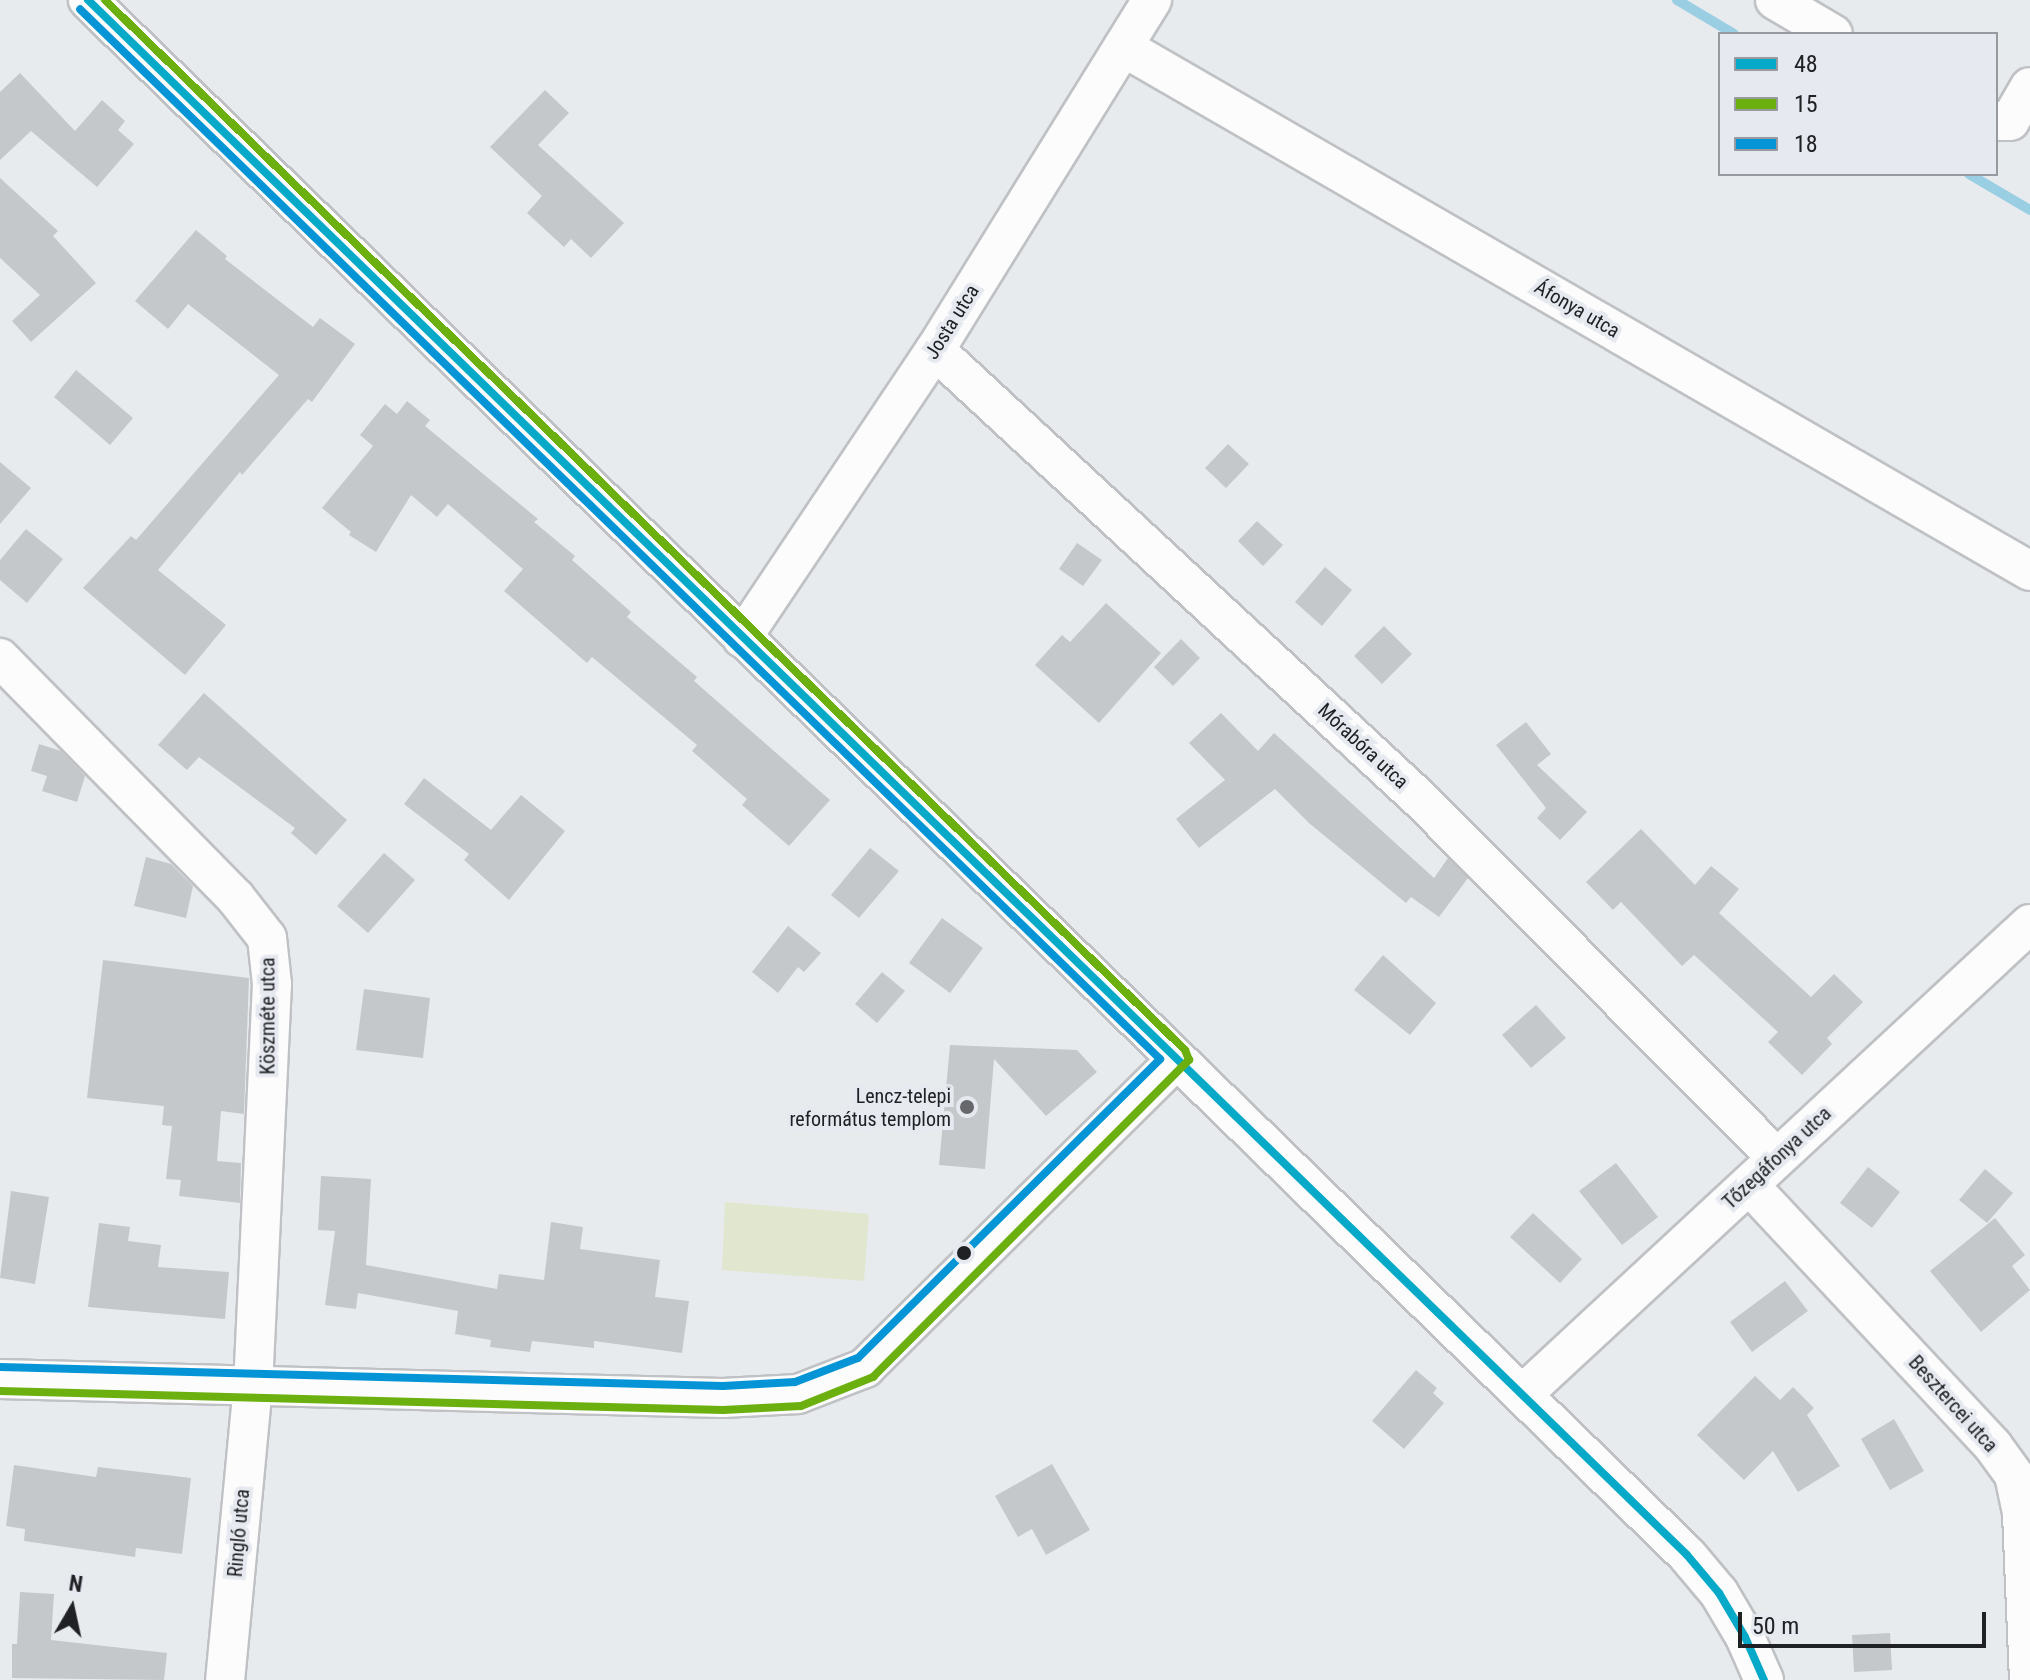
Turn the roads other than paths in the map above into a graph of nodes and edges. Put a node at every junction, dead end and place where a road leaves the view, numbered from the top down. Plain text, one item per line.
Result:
1 (88, 0) edge
2 (1152, 0) edge
3 (1775, 0) edge
4 (1830, 32) edge
5 (1123, 47) junction
6 (2030, 87) edge
7 (1998, 121) edge
8 (935, 350) junction
9 (2030, 571) edge
10 (742, 638) junction
11 (0, 658) edge
12 (2030, 924) edge
13 (1177, 1059) junction
14 (1776, 1157) junction
15 (1749, 1185) junction
16 (0, 1379) edge
17 (253, 1385) junction
18 (1524, 1393) junction
19 (225, 1680) edge
20 (1764, 1680) edge
21 (2029, 1680) edge

1 - 10 street
2 - 5 street, Josta utca
3 - 4 street
5 - 8 street, Josta utca
5 - 9 street, Áfonya utca
6 - 7 street
8 - 10 street, Josta utca
8 - 14 street, Mórabóra utca
10 - 13 street
11 - 17 street, Köszméte utca
12 - 14 street, Tőzegáfonya utca
13 - 17 street
13 - 18 street
14 - 15 street, Tőzegáfonya utca
15 - 18 street, Tőzegáfonya utca
15 - 21 street, Besztercei utca
16 - 17 street
17 - 19 street, Ringló utca
18 - 20 street

